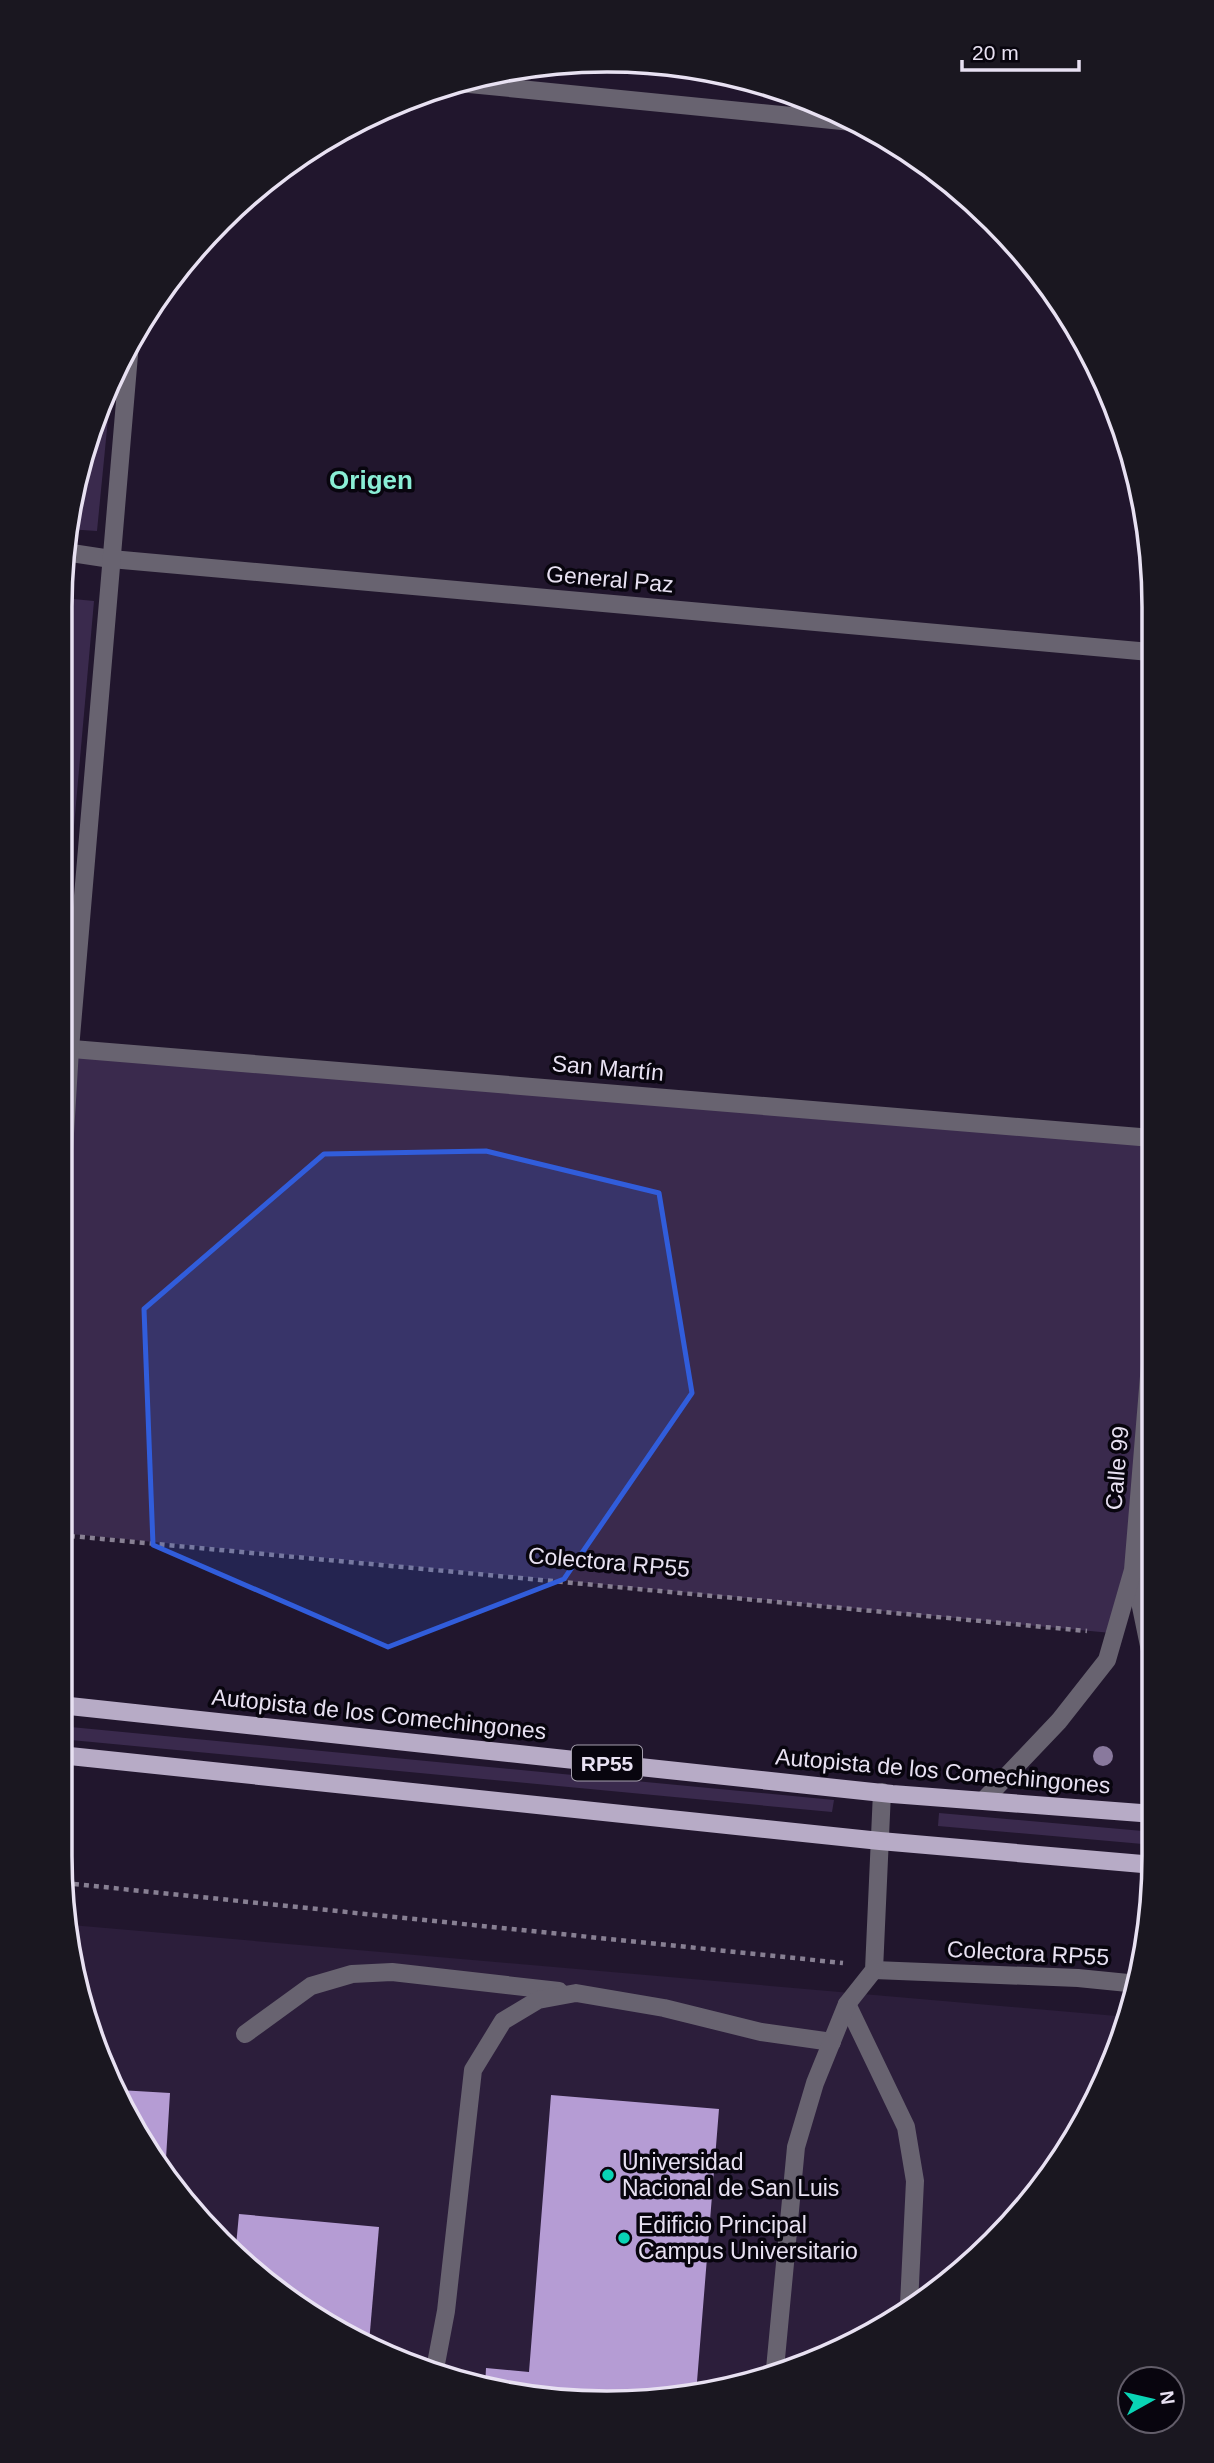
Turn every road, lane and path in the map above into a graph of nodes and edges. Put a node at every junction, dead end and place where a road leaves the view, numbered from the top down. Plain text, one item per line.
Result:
1 (487, 86) edge
2 (828, 120) edge
3 (129, 366) edge
4 (75, 553) edge
5 (111, 559) junction
6 (1142, 651) edge
7 (72, 974) edge
8 (72, 1050) edge
9 (1142, 1137) edge
10 (1142, 1461) edge
11 (72, 1536) edge
12 (1133, 1570) junction
13 (1142, 1613) edge
14 (1094, 1631) dead end
15 (72, 1706) edge
16 (72, 1756) edge
17 (882, 1792) junction
18 (984, 1800) junction
19 (1142, 1813) edge
20 (880, 1841) junction
21 (1142, 1865) edge
22 (73, 1884) edge
23 (874, 1970) junction
24 (1127, 1983) edge
25 (576, 1993) junction
26 (847, 2004) junction
27 (245, 2034) dead end
28 (832, 2042) junction
29 (909, 2297) edge
30 (436, 2363) edge
31 (775, 2364) edge

1 - 2 street
3 - 5 street
4 - 5 street, General Paz
5 - 6 street, General Paz
5 - 7 street
8 - 9 street, San Martín
10 - 12 street, Calle 99
11 - 14 path, Colectora RP55
12 - 13 street
12 - 18 street
15 - 17 main road, Autopista de los Comechingones / RP55
16 - 20 main road, RP55
17 - 18 main road, Autopista de los Comechingones / RP55
17 - 20 street
18 - 19 main road, Autopista de los Comechingones / RP55
20 - 21 main road, RP55
20 - 23 street
22 - 23 path
23 - 24 street, Colectora RP55
23 - 26 street
25 - 27 street
25 - 28 street
25 - 30 street
26 - 28 street
26 - 29 street
28 - 31 street

